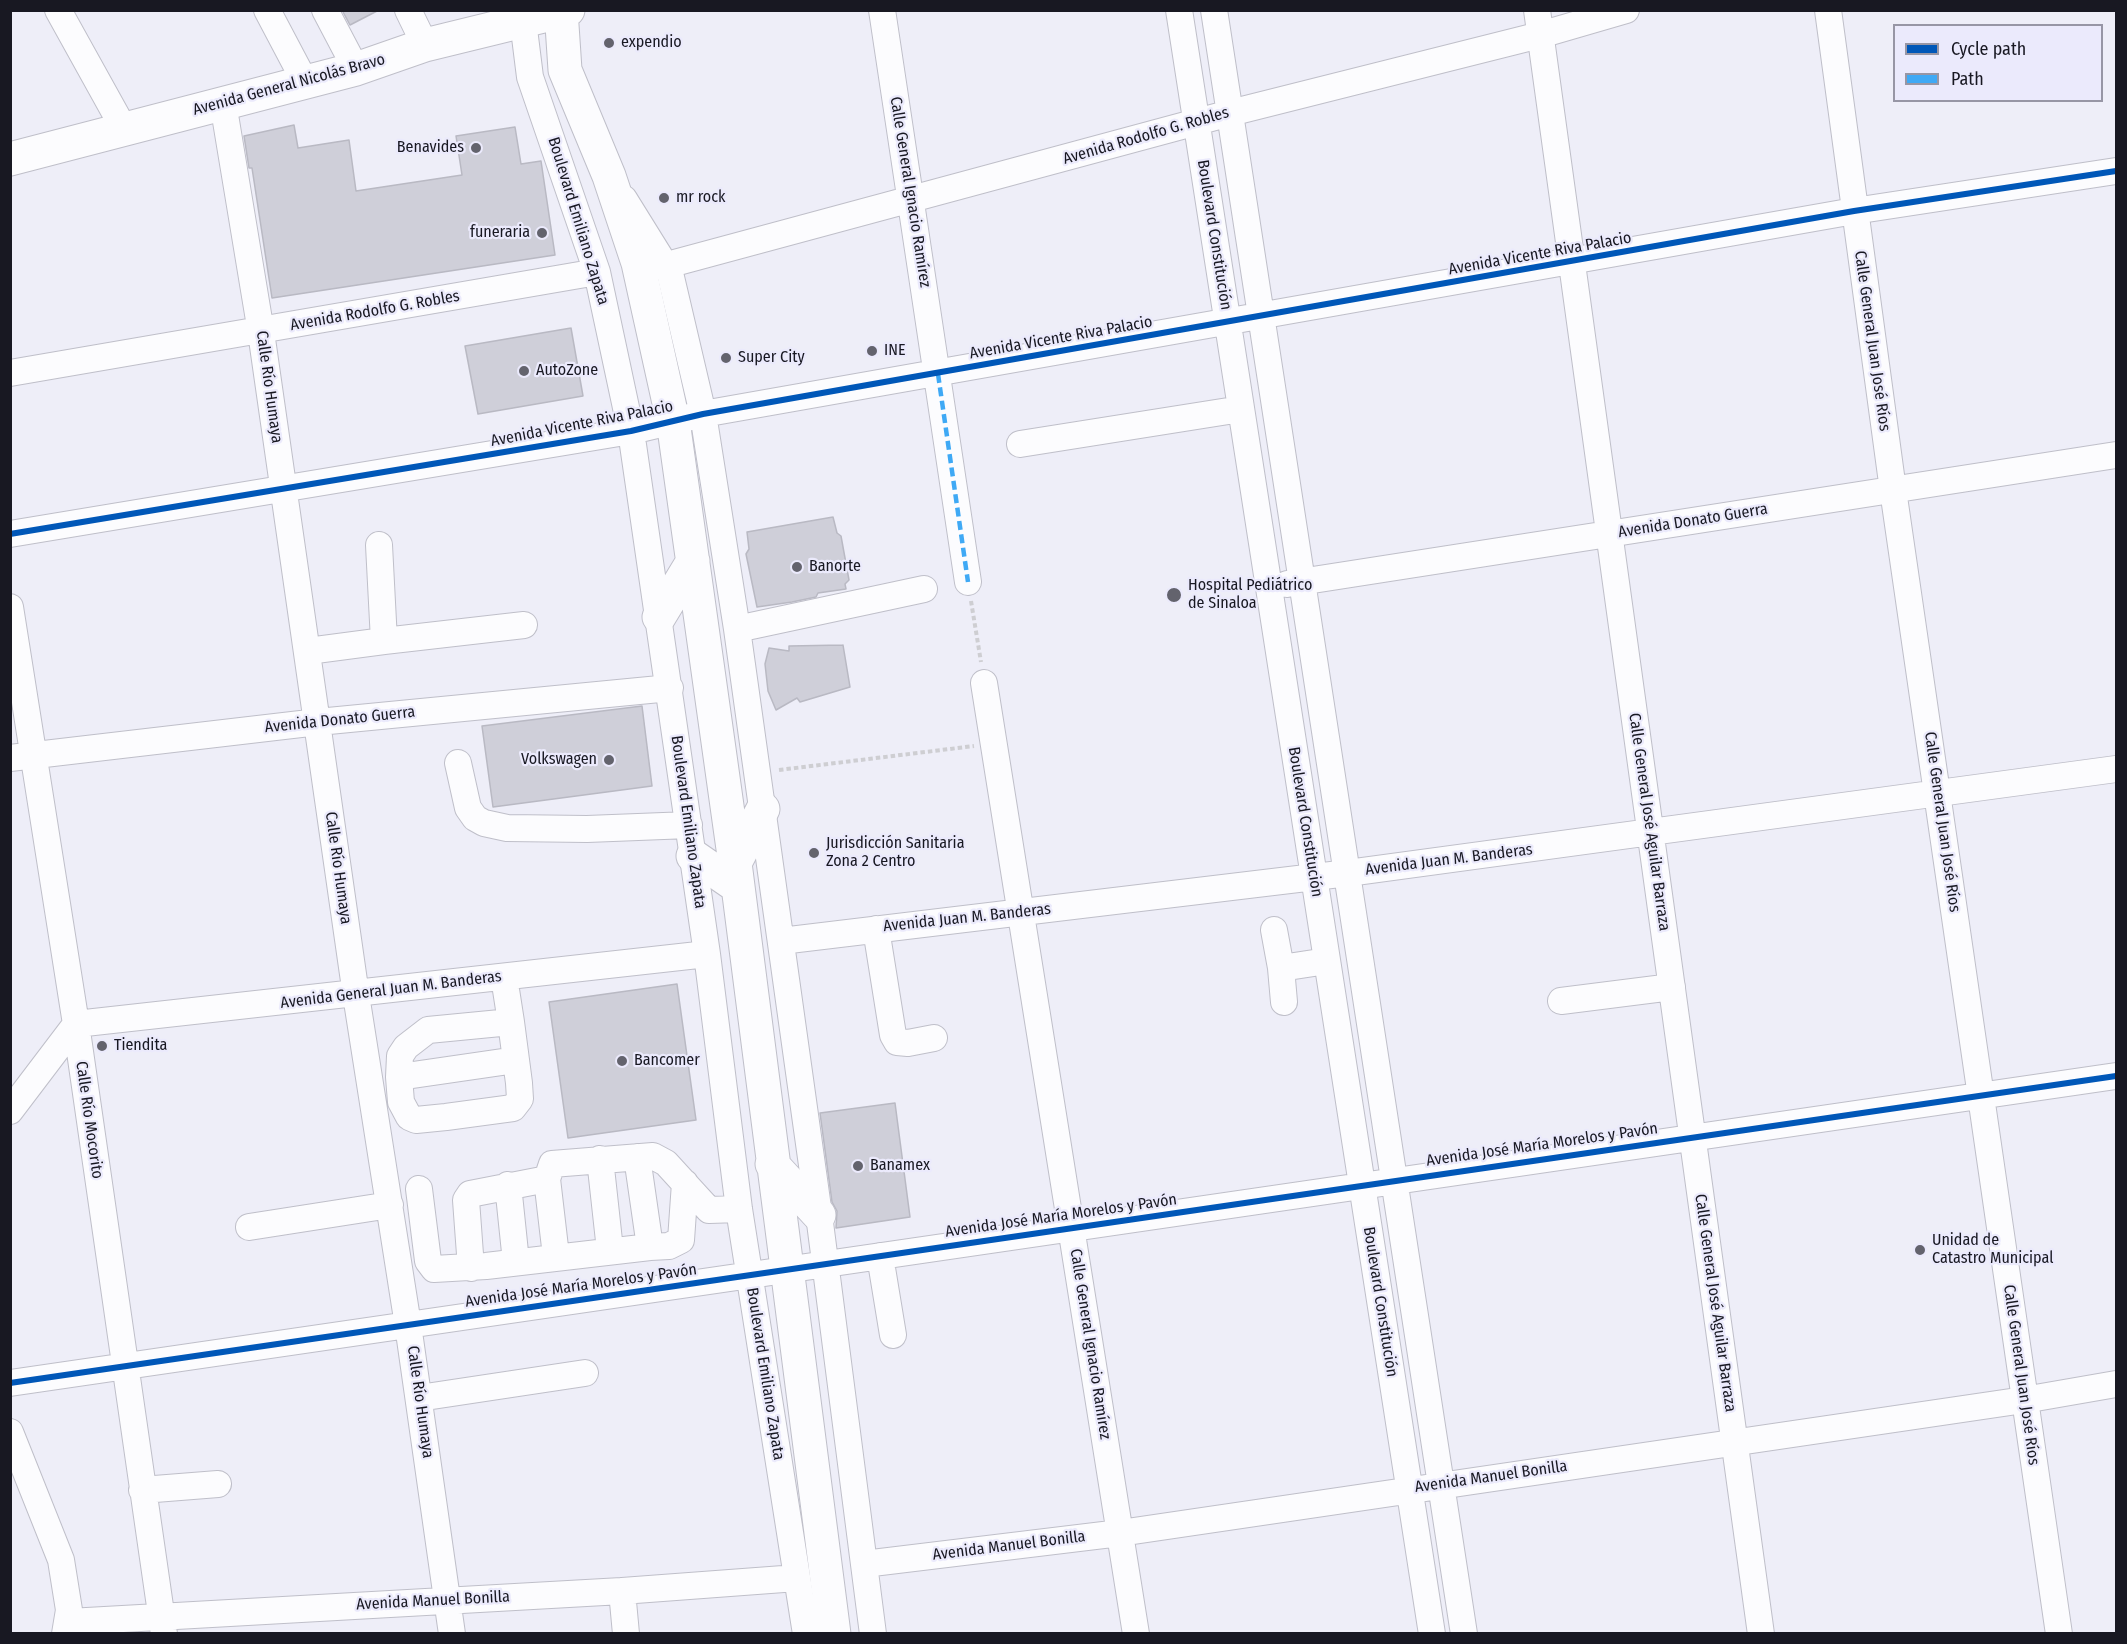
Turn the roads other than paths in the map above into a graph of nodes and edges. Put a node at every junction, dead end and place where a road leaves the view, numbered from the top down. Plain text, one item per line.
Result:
1 (58, 10) edge
2 (267, 10) edge
3 (325, 10) edge
4 (408, 10) edge
5 (422, 10) edge
6 (882, 10) edge
7 (1179, 10) edge
8 (1214, 10) edge
9 (1626, 10) edge
10 (1828, 10) edge
11 (563, 11) edge
12 (520, 16) edge
13 (1539, 23) edge
14 (431, 44) junction
15 (356, 69) junction
16 (565, 70) junction
17 (305, 82) junction
18 (223, 103) junction
19 (1230, 113) junction
20 (1197, 123) junction
21 (124, 129) junction
22 (10, 159) edge
23 (2116, 171) edge
24 (609, 176) junction
25 (911, 201) junction
26 (1854, 211) junction
27 (1572, 262) junction
28 (667, 265) junction
29 (597, 272) junction
30 (1262, 317) junction
31 (1227, 321) junction
32 (261, 332) junction
33 (10, 373) edge
34 (938, 374) junction
35 (1241, 409) junction
36 (688, 417) junction
37 (631, 431) junction
38 (1020, 444) dead end
39 (2116, 455) edge
40 (284, 489) junction
41 (1893, 490) junction
42 (10, 534) edge
43 (1609, 534) junction
44 (379, 545) dead end
45 (693, 561) junction
46 (968, 582) road end
47 (1303, 582) junction
48 (1269, 588) junction
49 (924, 589) dead end
50 (10, 606) edge
51 (659, 617) junction
52 (524, 625) dead end
53 (738, 629) junction
54 (384, 641) junction
55 (308, 651) junction
56 (984, 683) road end
57 (670, 688) junction
58 (318, 722) junction
59 (22, 757) edge
60 (458, 763) dead end
61 (2116, 769) edge
62 (1938, 794) junction
63 (763, 809) junction
64 (1650, 833) junction
65 (691, 840) junction
66 (1348, 873) junction
67 (736, 875) junction
68 (1314, 876) junction
69 (1020, 913) junction
70 (876, 929) junction
71 (1274, 930) dead end
72 (781, 941) junction
73 (707, 954) junction
74 (1327, 961) junction
75 (1281, 968) junction
76 (504, 977) junction
77 (1672, 987) junction
78 (356, 995) junction
79 (1561, 1000) dead end
80 (1284, 1002) dead end
81 (511, 1022) junction
82 (76, 1024) junction
83 (934, 1038) dead end
84 (516, 1060) junction
85 (399, 1077) junction
86 (2116, 1077) edge
87 (1981, 1095) junction
88 (10, 1111) edge
89 (1692, 1137) junction
90 (637, 1157) junction
91 (600, 1159) junction
92 (772, 1164) junction
93 (547, 1179) junction
94 (1395, 1180) junction
95 (685, 1183) junction
96 (508, 1185) junction
97 (1362, 1185) junction
98 (419, 1188) dead end
99 (390, 1205) junction
100 (739, 1209) junction
101 (819, 1215) junction
102 (249, 1227) dead end
103 (1071, 1228) junction
104 (650, 1247) junction
105 (610, 1250) junction
106 (556, 1256) junction
107 (880, 1256) junction
108 (516, 1262) junction
109 (826, 1264) junction
110 (471, 1268) junction
111 (788, 1269) junction
112 (750, 1275) junction
113 (408, 1325) junction
114 (893, 1335) dead end
115 (124, 1367) junction
116 (585, 1373) dead end
117 (10, 1383) edge
118 (2116, 1384) edge
119 (419, 1398) junction
120 (2024, 1400) junction
121 (10, 1432) edge
122 (1734, 1441) junction
123 (218, 1484) dead end
124 (1441, 1485) junction
125 (1409, 1489) junction
126 (142, 1490) junction
127 (1120, 1533) junction
128 (864, 1564) junction
129 (797, 1578) junction
130 (622, 1591) junction
131 (447, 1600) junction
132 (162, 1625) edge
133 (67, 1628) edge
134 (452, 1634) edge
135 (626, 1634) edge
136 (806, 1634) edge
137 (834, 1634) edge
138 (873, 1634) edge
139 (1136, 1634) edge
140 (1432, 1634) edge
141 (1464, 1634) edge
142 (1761, 1634) edge
143 (2059, 1634) edge

1 - 21 street
2 - 17 street
3 - 15 street
4 - 14 street
5 - 14 street
6 - 25 street, Calle General Ignacio Ramírez
7 - 20 street, Boulevard Constitución
8 - 19 street, Boulevard Constitución
9 - 13 street, Avenida Rodolfo G. Robles
10 - 26 street, Calle General Juan José Ríos
11 - 12 main road, Avenida General Nicolás Bravo
11 - 16 main road, Boulevard Emiliano Zapata
12 - 14 main road, Avenida General Nicolás Bravo
12 - 16 main road, Boulevard Emiliano Zapata
12 - 29 street, Boulevard Emiliano Zapata
13 - 19 street, Avenida Rodolfo G. Robles
13 - 27 street, Calle General José Aguilar Barraza
14 - 15 main road, Avenida General Nicolás Bravo
15 - 17 main road, Avenida General Nicolás Bravo
16 - 24 main road, Boulevard Emiliano Zapata
17 - 18 main road, Avenida General Nicolás Bravo
18 - 21 main road, Avenida General Nicolás Bravo
18 - 32 street, Calle Río Humaya
19 - 20 street, Avenida Rodolfo G. Robles
19 - 30 street, Boulevard Constitución
20 - 25 street, Avenida Rodolfo G. Robles
20 - 31 street, Boulevard Constitución
21 - 22 main road, Avenida General Nicolás Bravo
23 - 26 street, Avenida Vicente Riva Palacio
24 - 28 street, Boulevard Emiliano Zapata
24 - 36 main road, Boulevard Emiliano Zapata
25 - 28 street, Avenida Rodolfo G. Robles
25 - 34 street, Calle General Ignacio Ramírez
26 - 27 street, Avenida Vicente Riva Palacio
26 - 41 street, Calle General Juan José Ríos
27 - 30 street, Avenida Vicente Riva Palacio
27 - 43 street, Calle General José Aguilar Barraza
28 - 36 street, Boulevard Emiliano Zapata
29 - 32 street, Avenida Rodolfo G. Robles
29 - 37 street, Boulevard Emiliano Zapata
30 - 31 street, Avenida Vicente Riva Palacio
30 - 47 street, Boulevard Constitución
31 - 34 street, Avenida Vicente Riva Palacio
31 - 35 street, Boulevard Constitución
32 - 33 street, Avenida Rodolfo G. Robles
32 - 40 street, Calle Río Humaya
34 - 36 street, Avenida Vicente Riva Palacio
34 - 46 street, Calle General Ignacio Ramírez
35 - 38 street
35 - 48 street, Boulevard Constitución
36 - 37 street, Avenida Vicente Riva Palacio
36 - 45 main road, Boulevard Emiliano Zapata
36 - 53 street, Boulevard Emiliano Zapata
37 - 40 street, Avenida Vicente Riva Palacio
37 - 51 street, Boulevard Emiliano Zapata
39 - 41 street, Avenida Donato Guerra
40 - 42 street, Avenida Vicente Riva Palacio
40 - 55 street, Calle Río Humaya
41 - 43 street, Avenida Donato Guerra
41 - 62 street, Calle General Juan José Ríos
43 - 47 street, Avenida Donato Guerra
43 - 64 street, Calle General José Aguilar Barraza
44 - 54 street
45 - 51 main road
45 - 67 main road, Boulevard Emiliano Zapata
47 - 48 street, Avenida Donato Guerra
47 - 66 street, Boulevard Constitución
48 - 68 street, Boulevard Constitución
49 - 53 street
50 - 59 street, Calle Río Mocorito
51 - 57 street, Boulevard Emiliano Zapata
52 - 54 street
53 - 63 street, Boulevard Emiliano Zapata
54 - 55 street
55 - 58 street, Calle Río Humaya
56 - 69 street, Calle General Ignacio Ramírez
57 - 58 street, Avenida Donato Guerra
57 - 65 street, Boulevard Emiliano Zapata
58 - 59 street, Avenida Donato Guerra
58 - 78 street, Calle Río Humaya
59 - 82 street, Calle Río Mocorito
60 - 65 street
61 - 62 street, Avenida Juan M. Banderas
62 - 64 street, Avenida Juan M. Banderas
62 - 87 street, Calle General Juan José Ríos
63 - 67 main road
63 - 72 street, Boulevard Emiliano Zapata
64 - 66 street, Avenida Juan M. Banderas
64 - 77 street, Calle General José Aguilar Barraza
65 - 67 main road
65 - 73 street, Boulevard Emiliano Zapata
66 - 68 street, Avenida Juan M. Banderas
66 - 94 street, Boulevard Constitución
67 - 92 main road, Boulevard Emiliano Zapata
68 - 69 street, Avenida Juan M. Banderas
68 - 74 street, Boulevard Constitución
69 - 70 street, Avenida Juan M. Banderas
69 - 103 street, Calle General Ignacio Ramírez
70 - 72 street, Avenida Juan M. Banderas
70 - 83 street
71 - 75 street
72 - 101 street, Boulevard Emiliano Zapata
73 - 76 street, Avenida General Juan M. Banderas
73 - 100 street, Boulevard Emiliano Zapata
74 - 75 street
74 - 97 street, Boulevard Constitución
75 - 80 street
76 - 78 street, Avenida General Juan M. Banderas
76 - 81 street
77 - 79 street
77 - 89 street, Calle General José Aguilar Barraza
78 - 82 street, Avenida General Juan M. Banderas
78 - 99 street, Calle Río Humaya
81 - 84 street
81 - 85 street
82 - 88 street
82 - 115 street, Calle Río Mocorito
84 - 85 street
84 - 85 street
86 - 87 street, Avenida José María Morelos y Pavón
87 - 89 street, Avenida José María Morelos y Pavón
87 - 120 street, Calle General Juan José Ríos
89 - 94 street, Avenida José María Morelos y Pavón
89 - 122 street, Calle General José Aguilar Barraza
90 - 91 street
90 - 95 street
90 - 104 street
91 - 93 street
91 - 105 street
92 - 101 main road
92 - 111 main road, Boulevard Emiliano Zapata
93 - 96 street
93 - 106 street
94 - 97 street, Avenida José María Morelos y Pavón
94 - 124 street, Boulevard Constitución
95 - 100 street
95 - 104 street
96 - 108 street
96 - 110 street
97 - 103 street, Avenida José María Morelos y Pavón
97 - 125 street, Boulevard Constitución
98 - 110 street
99 - 102 street
99 - 113 street, Calle Río Humaya
100 - 112 street, Boulevard Emiliano Zapata
101 - 109 street, Boulevard Emiliano Zapata
103 - 107 street, Avenida José María Morelos y Pavón
103 - 127 street, Calle General Ignacio Ramírez
104 - 105 street
105 - 106 street
106 - 108 street
107 - 109 street, Avenida José María Morelos y Pavón
107 - 114 street
108 - 110 street
109 - 111 street, Avenida José María Morelos y Pavón
109 - 128 street, Boulevard Emiliano Zapata
111 - 112 street, Avenida José María Morelos y Pavón
111 - 137 main road, Boulevard Emiliano Zapata
112 - 113 street, Avenida José María Morelos y Pavón
112 - 129 street, Boulevard Emiliano Zapata
113 - 115 street, Avenida José María Morelos y Pavón
113 - 119 street, Calle Río Humaya
115 - 117 street, Avenida José María Morelos y Pavón
115 - 126 street, Calle Río Mocorito
116 - 119 street
118 - 120 street, Avenida Manuel Bonilla
119 - 131 street, Calle Río Humaya
120 - 122 street, Avenida Manuel Bonilla
120 - 143 street, Calle General Juan José Ríos
121 - 133 street
122 - 124 street, Avenida Manuel Bonilla
122 - 142 street, Calle General José Aguilar Barraza
123 - 126 street
124 - 125 street, Avenida Manuel Bonilla
124 - 141 street, Boulevard Constitución
125 - 127 street, Avenida Manuel Bonilla
125 - 140 street, Boulevard Constitución
126 - 132 street, Calle Río Mocorito
127 - 128 street, Avenida Manuel Bonilla
127 - 139 street, Calle General Ignacio Ramírez
128 - 138 street, Boulevard Emiliano Zapata
129 - 130 street, Avenida Manuel Bonilla
129 - 136 street, Boulevard Emiliano Zapata
130 - 131 street, Avenida Manuel Bonilla
130 - 135 street
131 - 132 street, Avenida Manuel Bonilla
131 - 134 street, Calle Río Humaya
132 - 133 street, Avenida Manuel Bonilla

